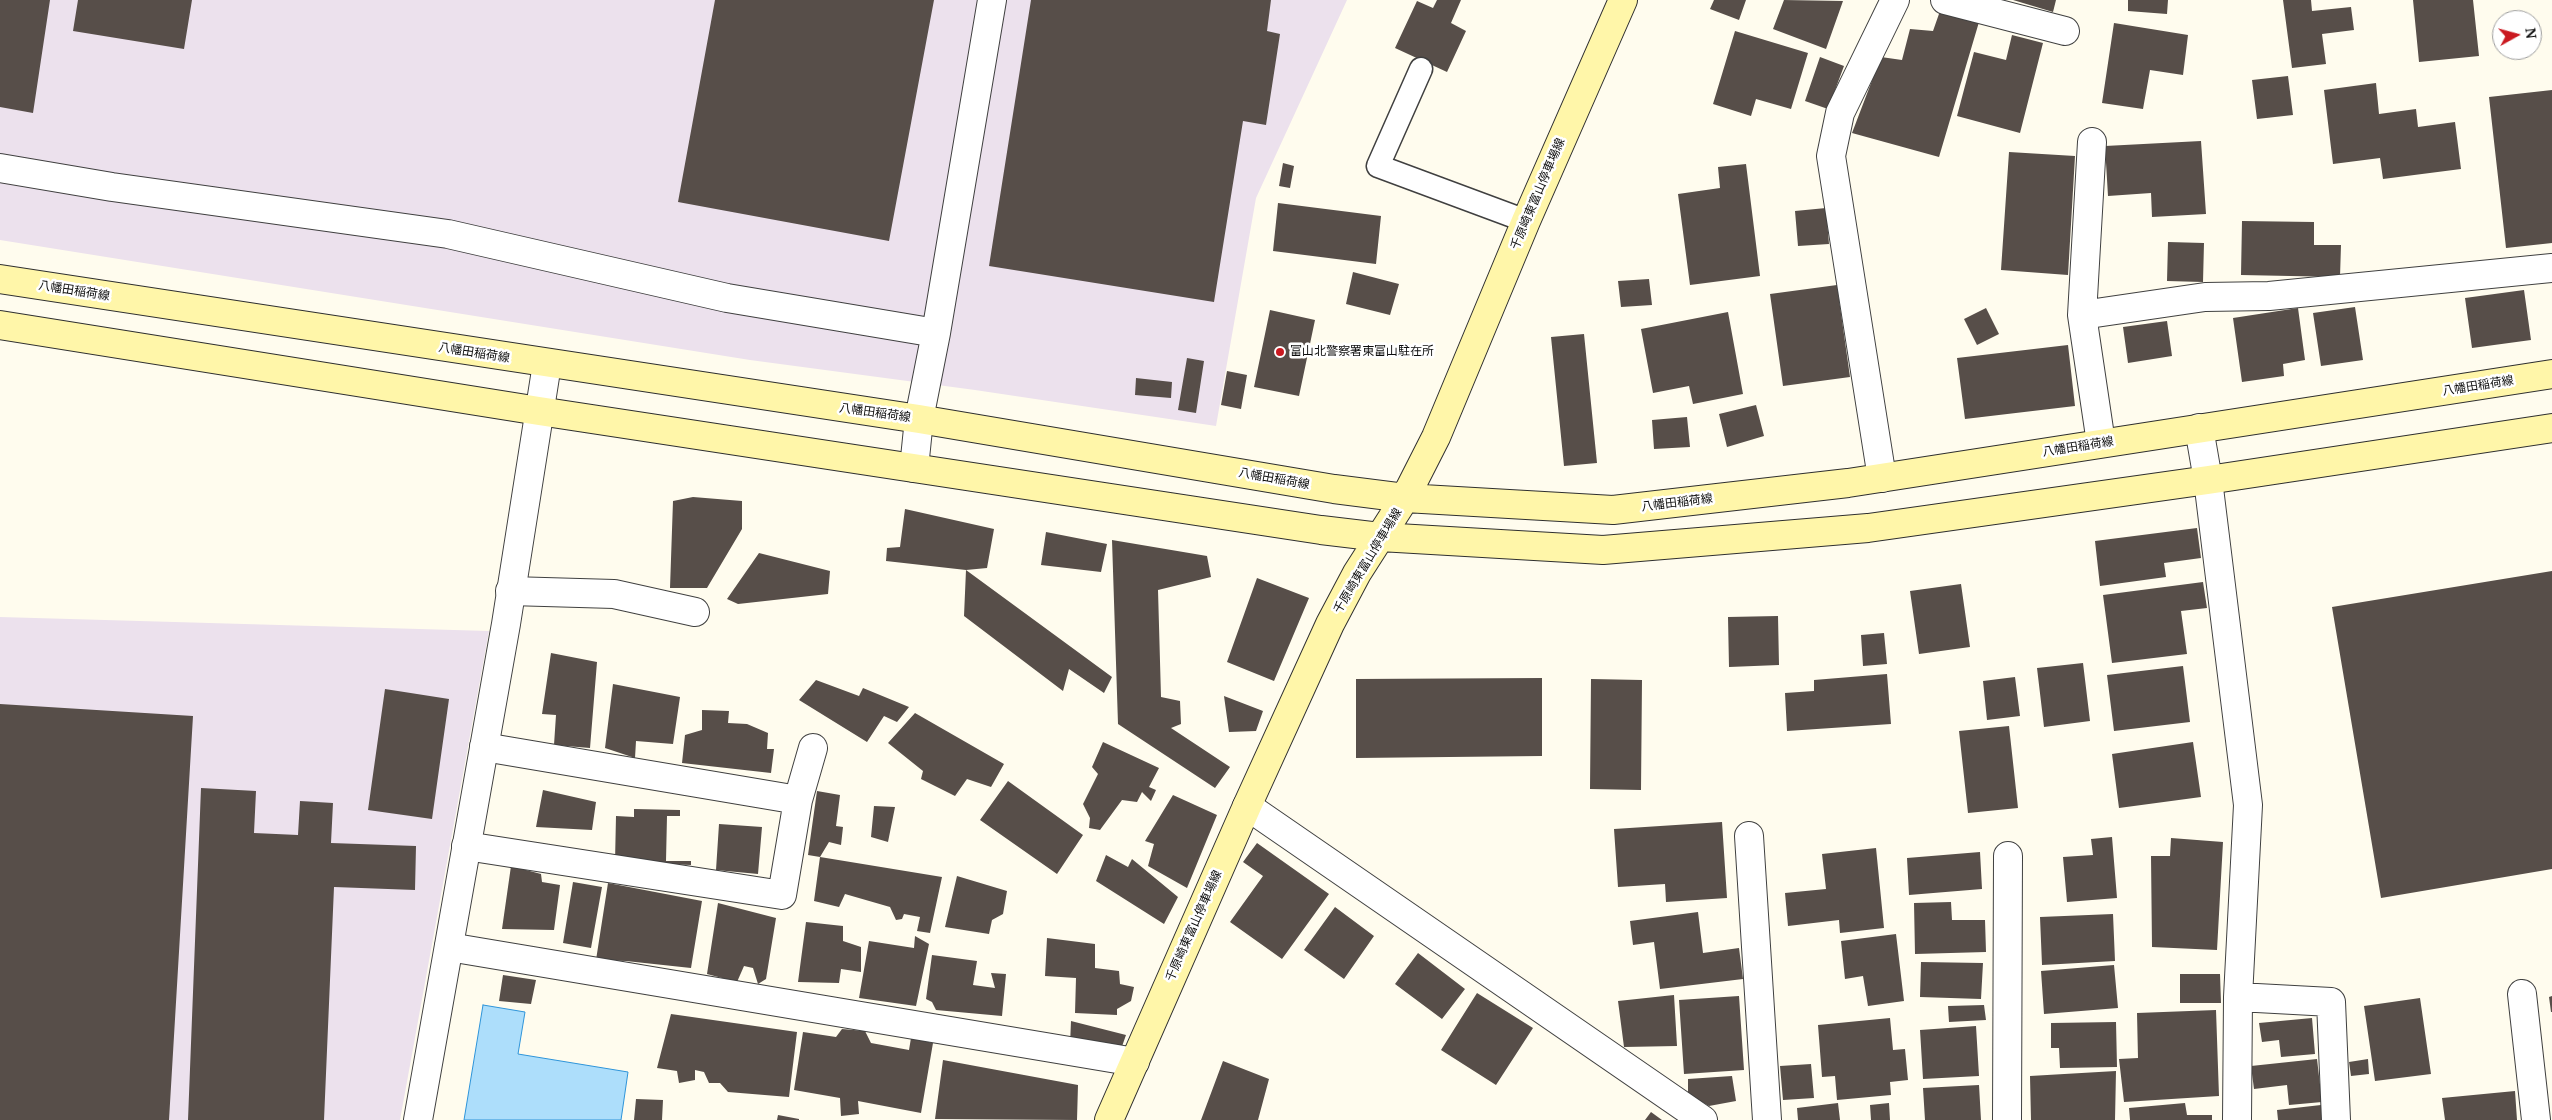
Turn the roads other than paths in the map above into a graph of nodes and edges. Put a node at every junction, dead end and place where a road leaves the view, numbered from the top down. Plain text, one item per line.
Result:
1 (992, 0) edge
2 (1623, 0) edge
3 (1895, 0) edge
4 (1945, 0) edge
5 (2064, 31) dead end
6 (1420, 69) dead end
7 (2092, 142) dead end
8 (0, 168) edge
9 (1526, 221) junction
10 (2552, 268) edge
11 (0, 279) edge
12 (2082, 316) junction
13 (0, 325) edge
14 (936, 333) junction
15 (547, 364) junction
16 (2552, 374) edge
17 (539, 411) junction
18 (919, 419) junction
19 (2199, 428) junction
20 (2552, 428) edge
21 (2100, 443) junction
22 (914, 468) junction
23 (1882, 478) junction
24 (2208, 480) junction
25 (1405, 498) junction
26 (1380, 537) junction
27 (510, 591) junction
28 (696, 612) dead end
29 (484, 747) junction
30 (813, 748) dead end
31 (798, 800) junction
32 (1247, 806) junction
33 (1749, 836) dead end
34 (466, 846) junction
35 (2008, 856) dead end
36 (449, 948) junction
37 (2522, 994) dead end
38 (2238, 996) junction
39 (1135, 1062) junction
40 (418, 1120) edge
41 (1109, 1120) edge
42 (1703, 1120) edge
43 (1767, 1120) edge
44 (2007, 1120) edge
45 (2237, 1120) edge
46 (2336, 1120) edge
47 (2536, 1120) edge

1 - 14 street
2 - 9 main road, 千原崎東富山停車場線
3 - 23 street
4 - 5 street
6 - 9 lane
7 - 12 street
8 - 14 street
9 - 25 main road, 千原崎東富山停車場線
10 - 12 street
11 - 15 main road, 八幡田稲荷線
12 - 21 street
13 - 17 main road
14 - 18 street
15 - 17 street
15 - 18 main road, 八幡田稲荷線
16 - 19 main road, 八幡田稲荷線
17 - 22 main road
17 - 27 street
18 - 22 street
18 - 25 main road, 八幡田稲荷線
19 - 21 main road, 八幡田稲荷線
19 - 24 street
20 - 24 main road
21 - 23 main road, 八幡田稲荷線
22 - 26 main road
23 - 25 main road, 八幡田稲荷線
24 - 26 main road
24 - 38 street
25 - 26 main road, 千原崎東富山停車場線
26 - 32 main road, 千原崎東富山停車場線
27 - 28 street
27 - 29 street
29 - 31 street
29 - 34 street
30 - 31 street
31 - 34 street
32 - 39 main road, 千原崎東富山停車場線
32 - 42 street
33 - 43 street
34 - 36 street
35 - 44 street
36 - 39 street
36 - 40 street
37 - 47 street
38 - 45 street
38 - 46 street
39 - 41 main road, 千原崎東富山停車場線

